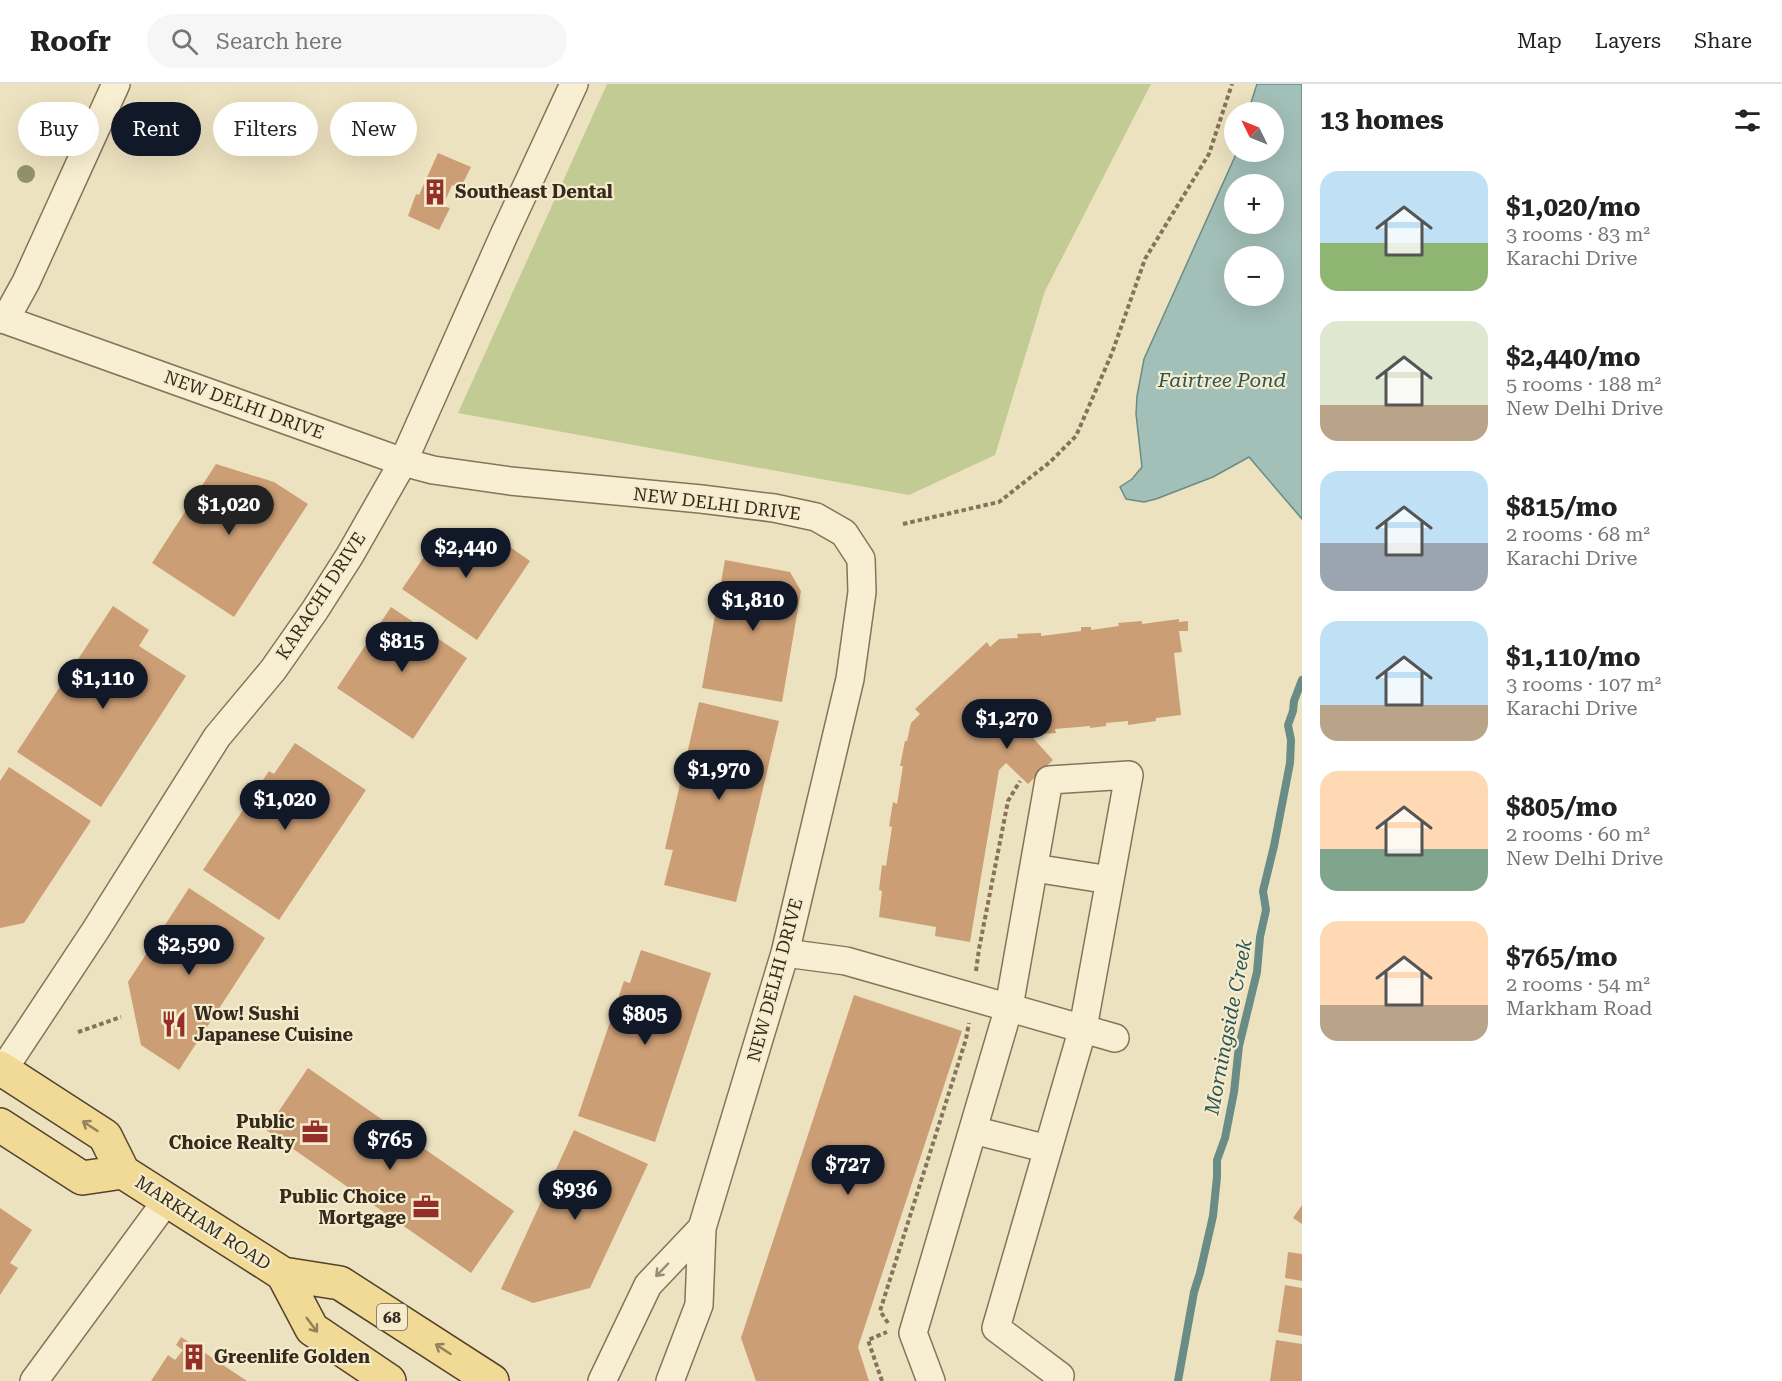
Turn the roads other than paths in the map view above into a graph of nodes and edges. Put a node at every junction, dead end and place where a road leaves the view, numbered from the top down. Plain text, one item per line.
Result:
1 (116, 84) edge
2 (574, 84) edge
3 (3, 319) edge
4 (403, 462) junction
5 (1034, 868) junction
6 (1110, 880) junction
7 (785, 953) junction
8 (1009, 1007) junction
9 (1083, 1028) junction
10 (1115, 1038) dead end
11 (1, 1069) edge
12 (0, 1125) edge
13 (973, 1130) junction
14 (1048, 1149) junction
15 (123, 1172) junction
16 (167, 1200) junction
17 (702, 1228) junction
18 (283, 1274) junction
19 (34, 1381) edge
20 (389, 1381) edge
21 (492, 1381) edge
22 (602, 1381) edge
23 (670, 1381) edge
24 (931, 1381) edge
25 (1059, 1381) edge

1 - 3 street
2 - 4 street, KARACHI DRIVE
3 - 4 street, NEW DELHI DRIVE
4 - 7 street, NEW DELHI DRIVE
4 - 11 street, KARACHI DRIVE
5 - 6 street
5 - 6 street
5 - 8 street
6 - 9 street
7 - 8 street
7 - 17 street, NEW DELHI DRIVE
8 - 9 street
8 - 13 street
9 - 10 street
9 - 14 street
15 -> 11 main road, MARKHAM ROAD
12 - 15 main road, MARKHAM ROAD
13 - 14 street
13 - 24 street
14 - 25 street
15 - 16 main road, MARKHAM ROAD / 68
16 - 18 main road, MARKHAM ROAD / 68
16 - 19 street
17 -> 22 street, NEW DELHI DRIVE
17 - 23 street, NEW DELHI DRIVE
18 -> 20 main road, MARKHAM ROAD / 68
21 -> 18 main road, MARKHAM ROAD / 68

